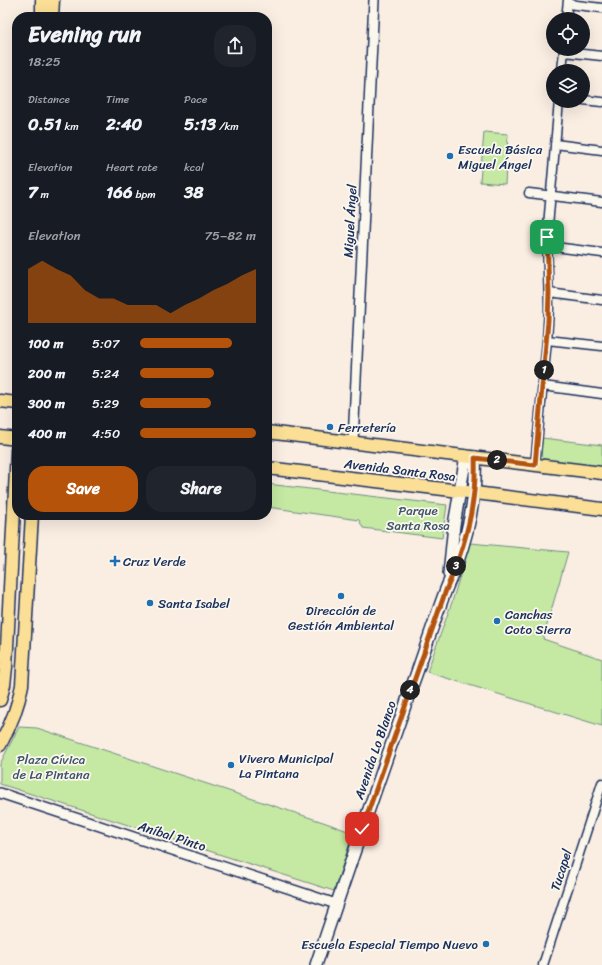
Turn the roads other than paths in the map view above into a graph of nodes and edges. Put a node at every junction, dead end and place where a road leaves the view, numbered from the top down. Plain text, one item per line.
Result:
1 (42, 0) edge
2 (53, 0) edge
3 (374, 0) edge
4 (568, 2) edge
5 (602, 8) edge
6 (42, 12) edge
7 (52, 12) edge
8 (567, 12) edge
9 (590, 54) edge
10 (602, 56) edge
11 (590, 101) edge
12 (602, 102) edge
13 (558, 108) edge
14 (555, 144) junction
15 (602, 150) edge
16 (529, 193) dead end
17 (551, 196) junction
18 (602, 202) edge
19 (547, 246) junction
20 (602, 253) edge
21 (549, 293) junction
22 (602, 300) edge
23 (547, 340) junction
24 (602, 346) edge
25 (543, 386) junction
26 (602, 394) edge
27 (0, 401) edge
28 (12, 402) edge
29 (272, 433) edge
30 (0, 437) edge
31 (12, 438) edge
32 (353, 442) junction
33 (470, 457) junction
34 (535, 465) junction
35 (272, 469) edge
36 (602, 473) edge
37 (460, 491) junction
38 (474, 493) junction
39 (602, 509) edge
40 (14, 520) edge
41 (32, 520) edge
42 (453, 533) junction
43 (466, 534) junction
44 (446, 590) junction
45 (0, 700) edge
46 (0, 745) edge
47 (602, 783) edge
48 (0, 793) edge
49 (336, 904) junction
50 (316, 965) edge
51 (543, 965) edge

1 - 6 main road
2 - 7 main road
3 - 32 street, Miguel Ángel
4 - 5 street
4 - 8 street
9 - 10 street
11 - 12 street
13 - 14 street
14 - 15 street
14 - 17 street
16 - 17 street
17 - 18 street
17 - 19 street
19 - 20 street
19 - 21 street
21 - 22 street
21 - 23 street
23 - 24 street
23 - 25 street
25 - 26 street
25 - 34 street
27 - 28 main road
29 - 32 main road, Avenida Santa Rosa
30 - 31 main road
32 - 33 main road, Avenida Santa Rosa
33 - 34 main road, Avenida Santa Rosa
33 - 37 main road, Avenida Lo Blanco
33 - 38 main road, Avenida Lo Blanco
34 - 36 main road, Avenida Santa Rosa
35 - 37 main road, Avenida Santa Rosa
37 - 38 main road, Avenida Santa Rosa
37 - 42 main road, Avenida Lo Blanco
38 - 39 main road, Avenida Santa Rosa
38 - 43 main road, Avenida Lo Blanco
40 - 45 main road
41 - 46 main road
42 - 43 main road
42 - 44 main road, Avenida Lo Blanco
43 - 44 main road, Avenida Lo Blanco
44 - 49 main road, Avenida Lo Blanco
47 - 51 street, Tucapel
48 - 49 street, Aníbal Pinto
49 - 50 main road, Avenida Lo Blanco

